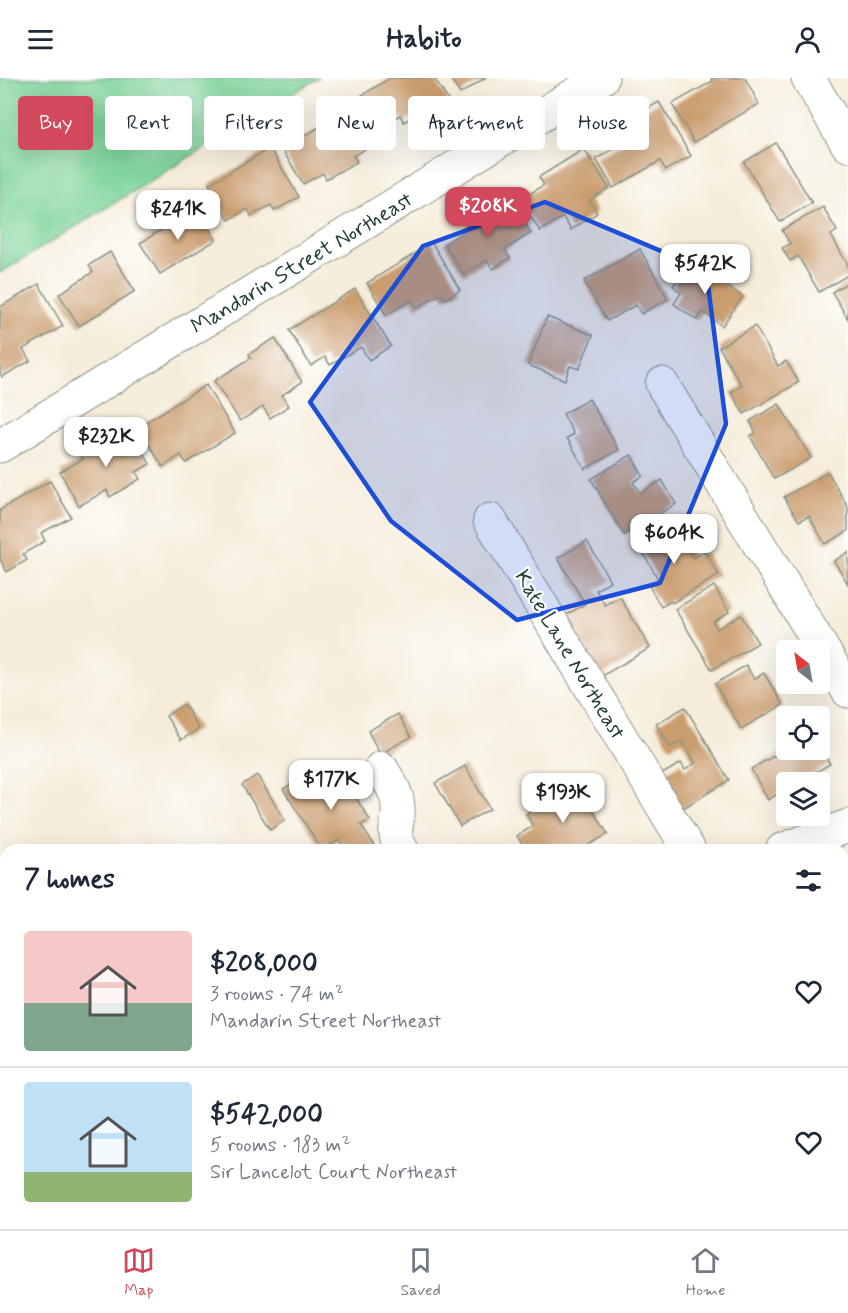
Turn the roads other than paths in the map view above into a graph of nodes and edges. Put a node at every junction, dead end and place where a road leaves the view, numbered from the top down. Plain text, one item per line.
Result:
1 (602, 78) edge
2 (808, 78) edge
3 (848, 145) edge
4 (662, 384) dead end
5 (0, 446) edge
6 (490, 520) dead end
7 (848, 692) edge
8 (381, 768) dead end
9 (848, 826) edge
10 (398, 844) edge
11 (685, 844) edge
12 (798, 844) edge

1 - 5 street, Mandarin Street Northeast
2 - 3 street
4 - 7 street
6 - 11 street, Kate Lane Northeast
8 - 10 street
9 - 12 street

